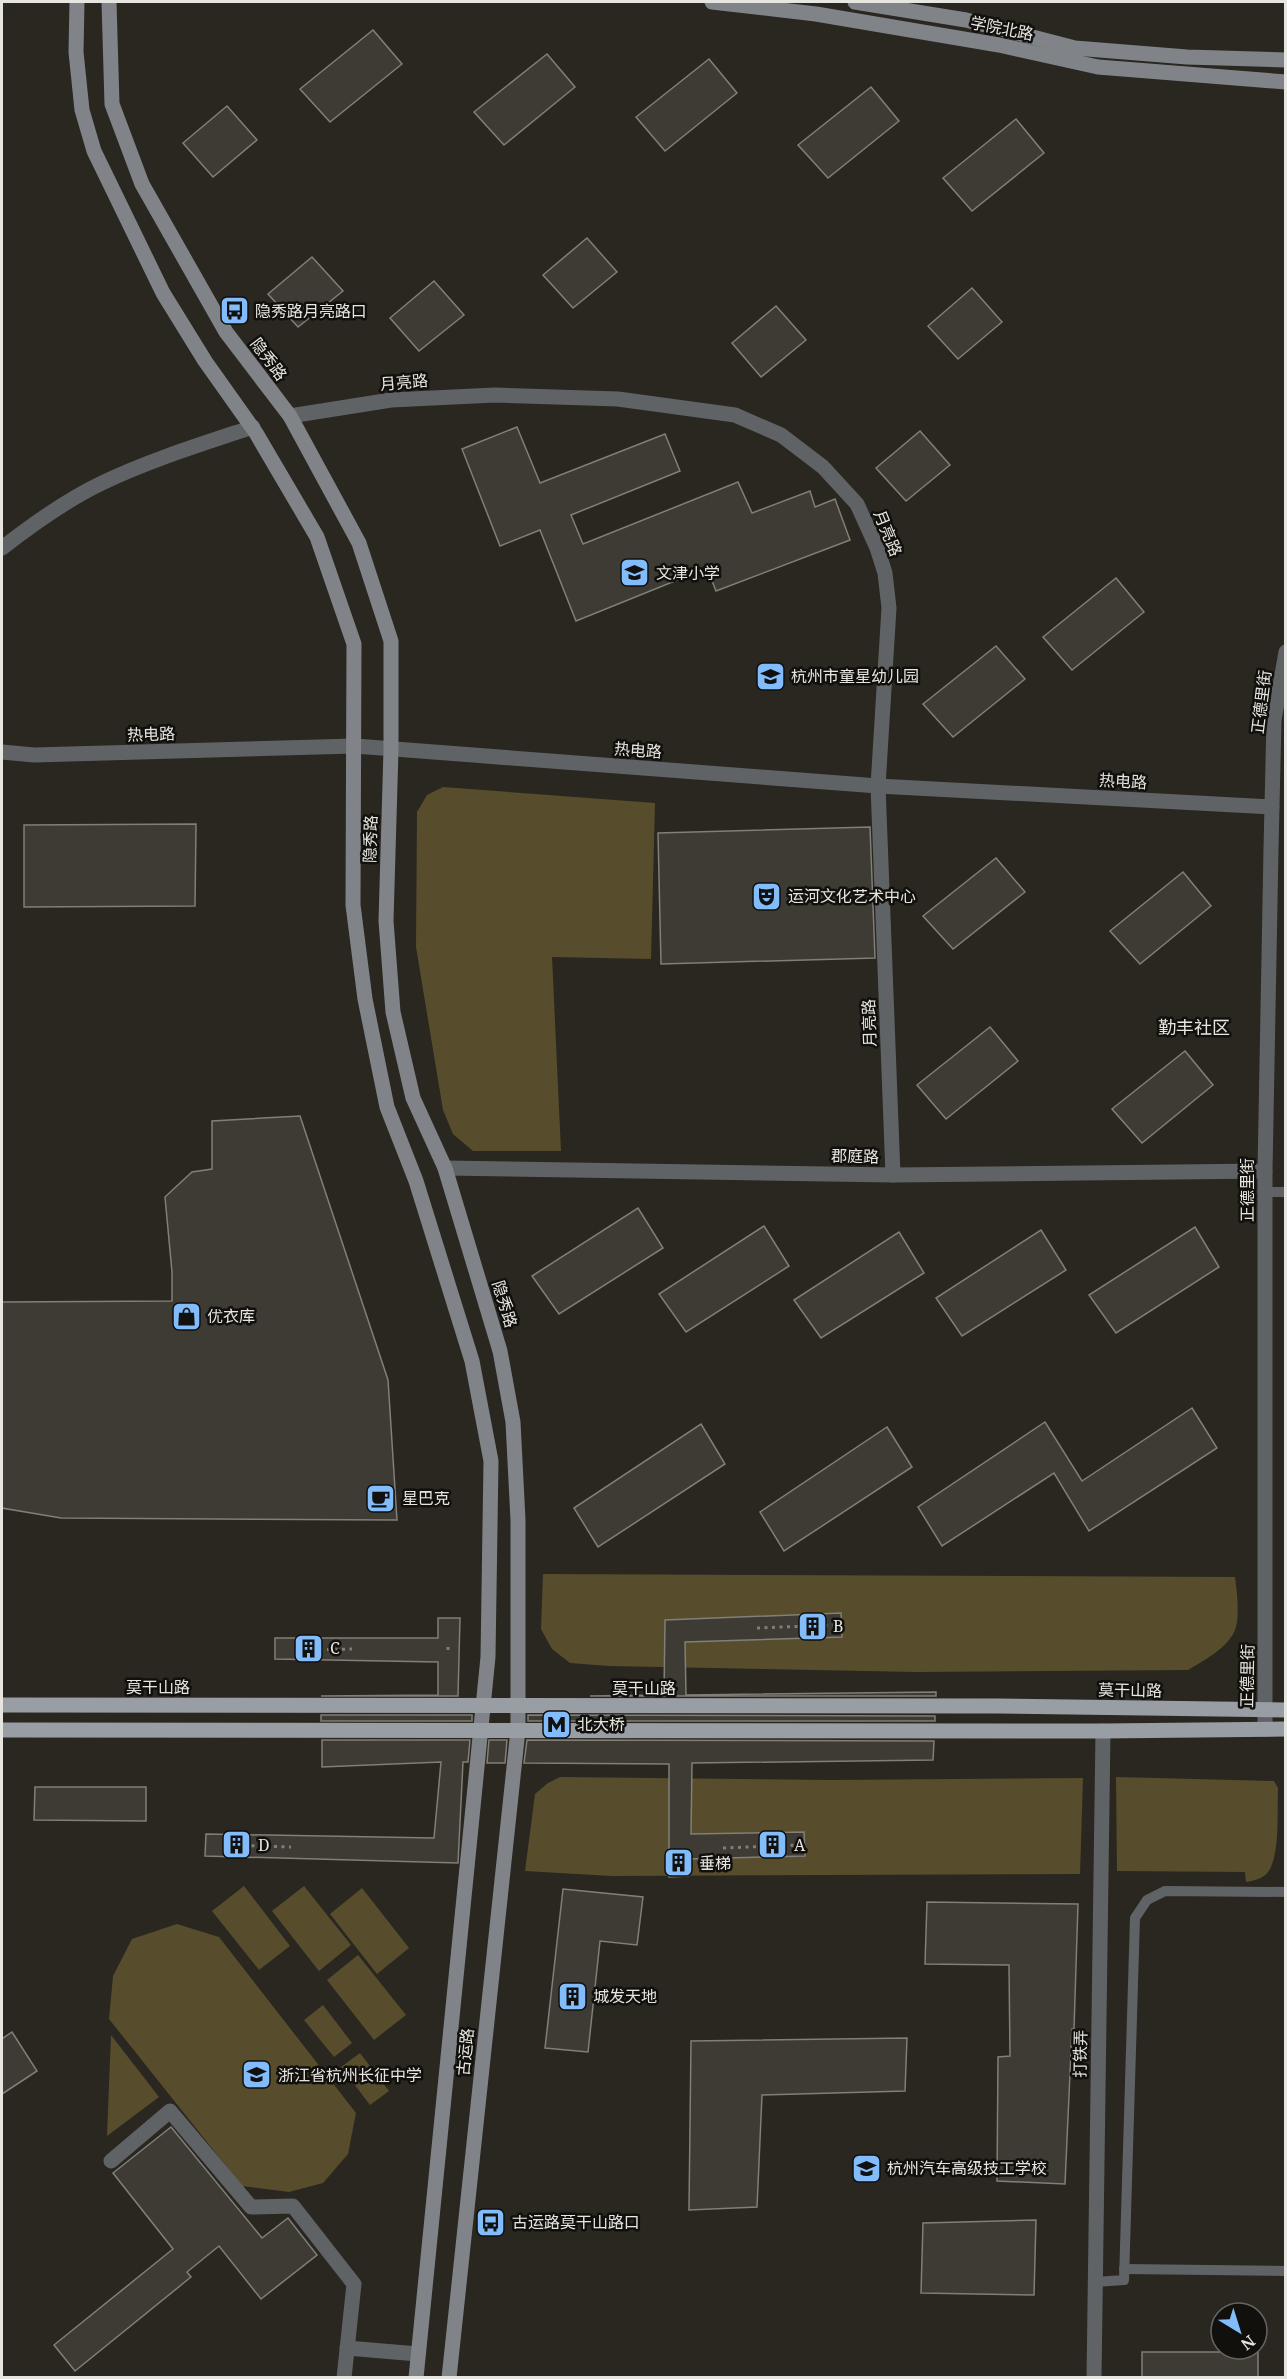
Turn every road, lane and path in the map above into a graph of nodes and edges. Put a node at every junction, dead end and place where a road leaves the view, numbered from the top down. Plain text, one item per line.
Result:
1 (77, 2) edge
2 (109, 2) edge
3 (712, 2) edge
4 (855, 2) edge
5 (1286, 60) edge
6 (1286, 82) edge
7 (290, 417) junction
8 (253, 427) junction
9 (2, 548) edge
10 (1286, 652) edge
11 (355, 746) junction
12 (391, 750) junction
13 (2, 752) edge
14 (878, 786) junction
15 (1272, 807) junction
16 (445, 1168) junction
17 (1265, 1171) junction
18 (893, 1175) junction
19 (1265, 1192) junction
20 (1286, 1192) edge
21 (834, 1626) dead end
22 (757, 1628) dead end
23 (448, 1645) dead end
24 (352, 1649) dead end
25 (297, 1650) dead end
26 (448, 1650) dead end
27 (2, 1705) edge
28 (483, 1706) junction
29 (519, 1706) junction
30 (1264, 1710) junction
31 (1286, 1710) edge
32 (1265, 1729) junction
33 (1286, 1729) edge
34 (2, 1730) edge
35 (480, 1730) junction
36 (518, 1730) junction
37 (1103, 1731) junction
38 (229, 1845) dead end
39 (799, 1845) dead end
40 (291, 1847) dead end
41 (723, 1848) dead end
42 (1286, 1892) edge
43 (111, 2161) dead end
44 (1124, 2269) junction
45 (1286, 2271) edge
46 (1095, 2282) junction
47 (347, 2348) junction
48 (418, 2354) junction
49 (344, 2378) edge
50 (416, 2378) edge
51 (449, 2378) edge
52 (1094, 2378) edge

1 - 8 main road, 隐秀路
2 - 7 main road, 隐秀路
3 - 6 main road, 学院北路
4 - 5 main road, 学院北路
7 - 12 main road, 隐秀路
7 - 14 street, 月亮路
8 - 9 street
8 - 11 main road, 隐秀路
10 - 15 street, 正德里街
11 - 12 street, 热电路
11 - 13 street, 热电路
11 - 28 main road, 隐秀路
12 - 14 street, 热电路
12 - 16 main road, 隐秀路
14 - 15 street, 热电路
14 - 18 street, 月亮路
15 - 17 street, 正德里街
16 - 18 street, 郡庭路
16 - 29 main road, 隐秀路
17 - 18 street, 郡庭路
17 - 19 street, 正德里街
19 - 20 lane
19 - 30 street, 正德里街
21 - 22 path
23 - 26 path
24 - 25 path
27 - 28 main road, 莫干山路
28 - 29 main road, 莫干山路
28 - 35 main road, 隐秀路
29 - 30 main road, 莫干山路
29 - 36 main road, 隐秀路
30 - 31 main road, 莫干山路
30 - 32 street, 正德里街
32 - 33 main road
32 - 37 main road
34 - 35 main road
35 - 36 main road
35 - 48 main road, 古运路
36 - 37 main road
36 - 51 main road, 古运路
37 - 46 street, 打铁弄
38 - 40 path
39 - 41 path
42 - 44 lane
43 - 47 street
44 - 45 lane
44 - 46 lane
46 - 52 street, 打铁弄
47 - 48 street
47 - 49 street
48 - 50 main road, 古运路

